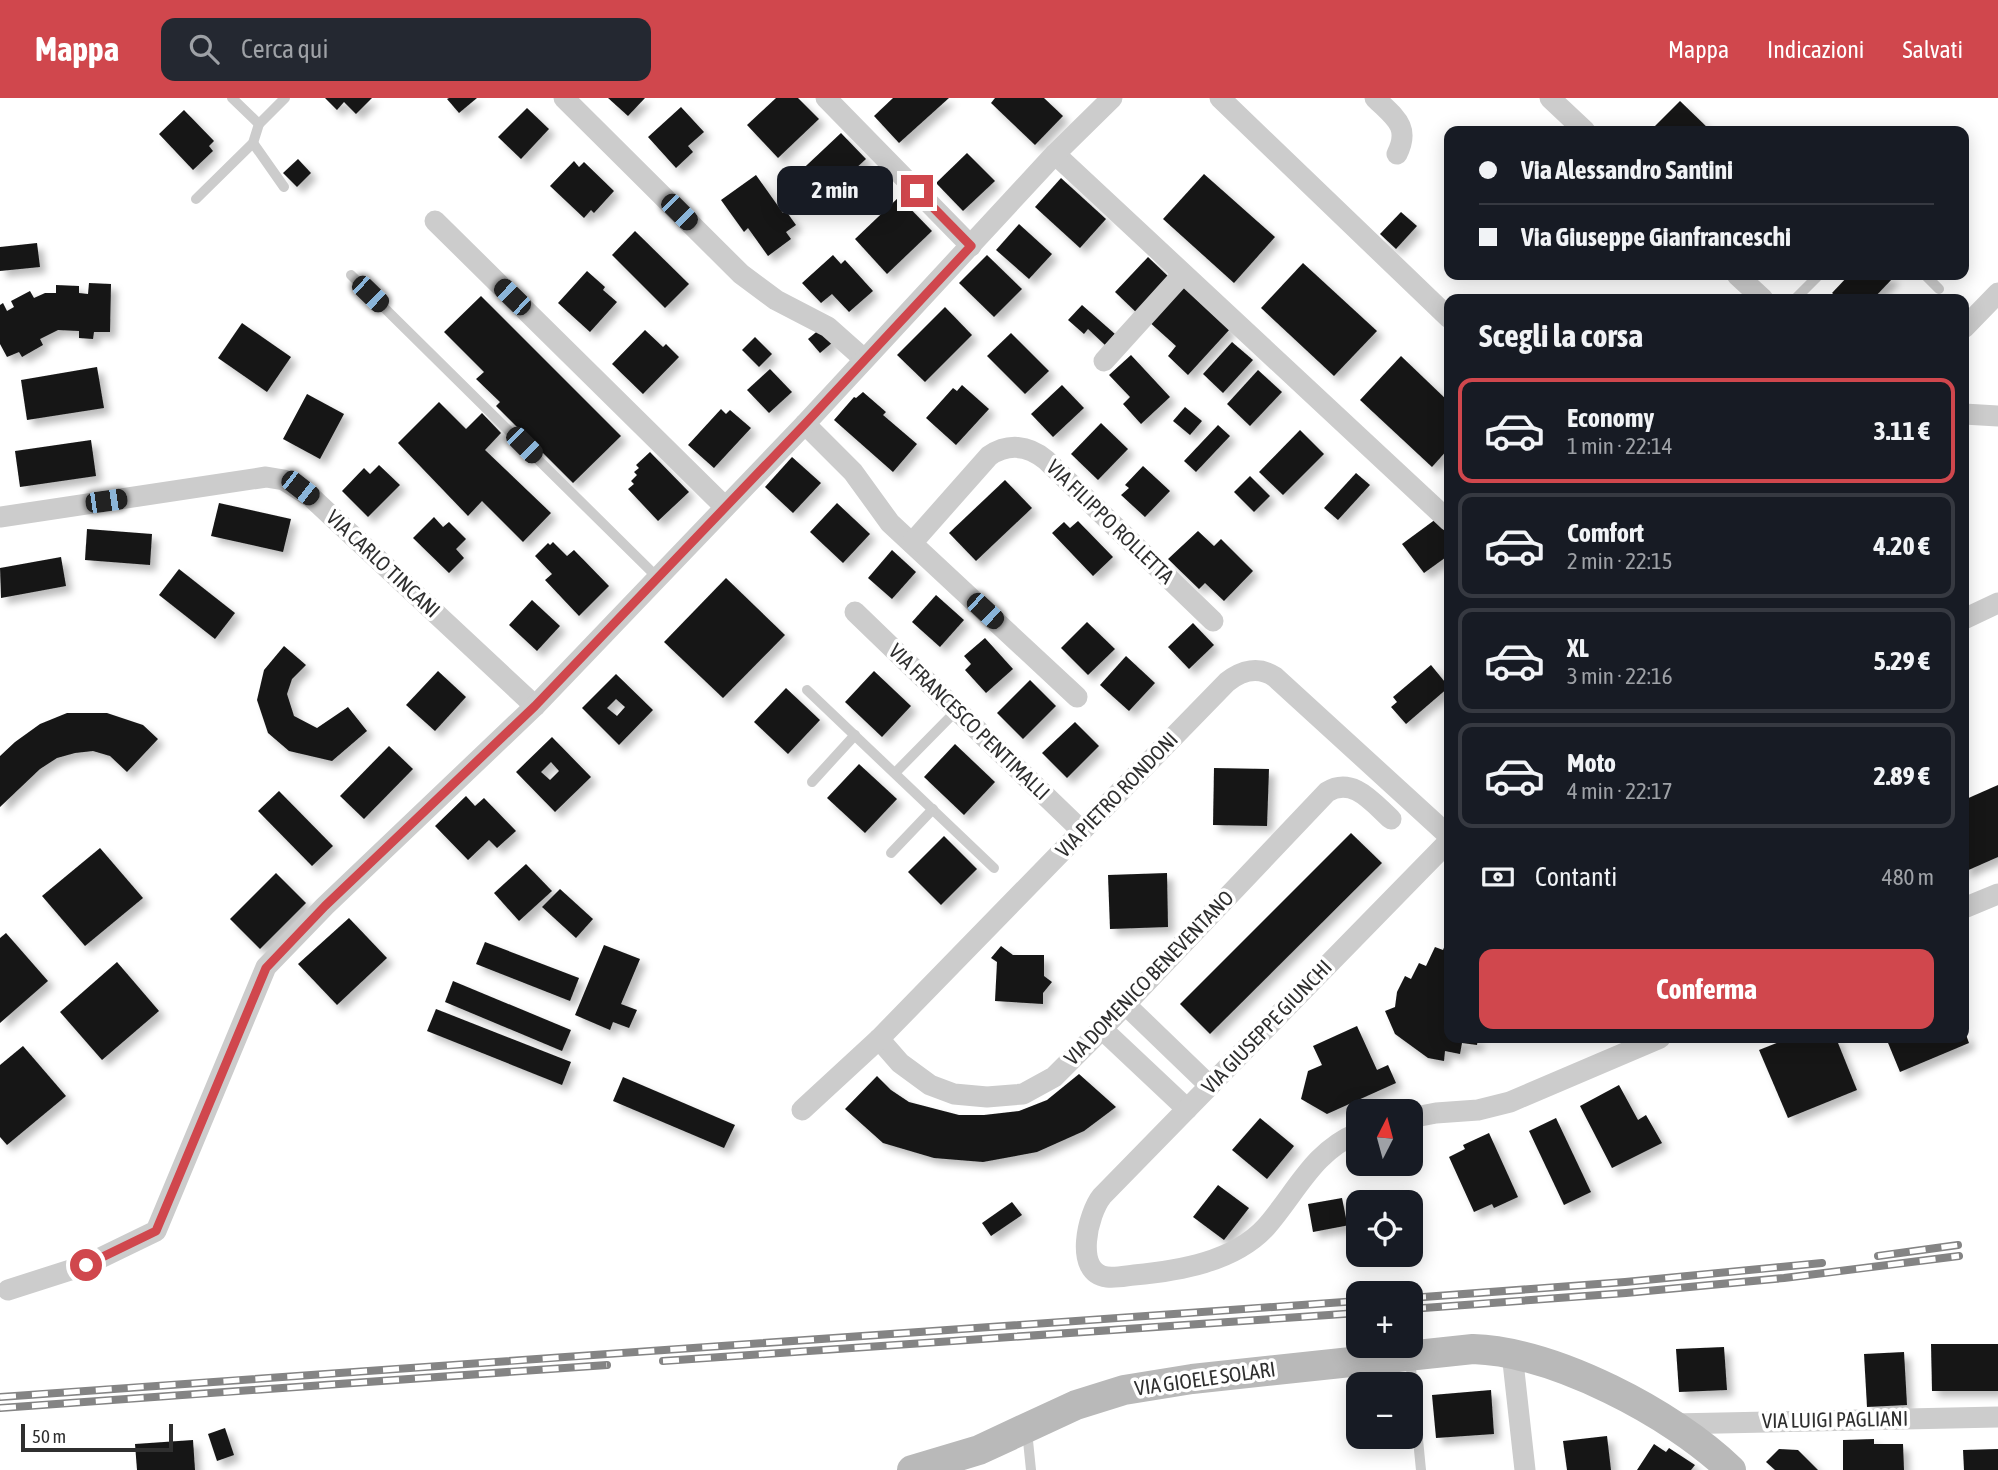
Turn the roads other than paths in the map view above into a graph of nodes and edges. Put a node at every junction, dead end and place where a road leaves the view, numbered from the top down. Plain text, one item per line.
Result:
1 (232, 98) edge
2 (285, 98) edge
3 (564, 98) edge
4 (826, 98) edge
5 (1220, 98) edge
6 (1375, 98) edge
7 (1550, 98) edge
8 (1101, 102) edge
9 (259, 124) junction
10 (1580, 126) edge
11 (253, 143) junction
12 (1055, 154) junction
13 (1397, 154) dead end
14 (284, 187) dead end
15 (196, 199) dead end
16 (435, 220) dead end
17 (971, 246) junction
18 (351, 275) dead end
19 (1182, 275) junction
20 (1742, 280) edge
21 (1814, 280) edge
22 (1930, 280) edge
23 (1939, 289) dead end
24 (1998, 293) edge
25 (1758, 294) edge
26 (1800, 294) edge
27 (1444, 313) edge
28 (1969, 323) edge
29 (864, 359) junction
30 (1104, 361) dead end
31 (1969, 414) edge
32 (1998, 415) edge
33 (805, 424) junction
34 (725, 508) junction
35 (1444, 515) edge
36 (0, 517) edge
37 (912, 543) junction
38 (658, 578) junction
39 (1998, 603) edge
40 (855, 612) dead end
41 (1969, 617) edge
42 (1213, 621) dead end
43 (807, 690) dead end
44 (1077, 697) dead end
45 (535, 706) junction
46 (957, 710) junction
47 (855, 735) junction
48 (895, 773) junction
49 (812, 782) dead end
50 (933, 809) junction
51 (1391, 819) dead end
52 (1444, 830) edge
53 (1082, 831) junction
54 (1444, 846) edge
55 (891, 853) dead end
56 (994, 867) dead end
57 (1998, 894) edge
58 (1969, 906) edge
59 (1126, 1005) junction
60 (1102, 1029) junction
61 (879, 1040) junction
62 (1648, 1043) edge
63 (1210, 1086) junction
64 (1187, 1109) junction
65 (802, 1110) dead end
66 (1423, 1116) edge
67 (1346, 1140) edge
68 (8, 1290) dead end
69 (1512, 1353) junction
70 (1423, 1355) edge
71 (1390, 1358) edge
72 (1410, 1358) edge
73 (1998, 1417) edge
74 (1673, 1424) junction
75 (1027, 1429) junction
76 (912, 1470) edge
77 (1031, 1470) edge
78 (1421, 1470) edge
79 (1525, 1470) edge
80 (1731, 1470) edge

1 - 9 lane
2 - 9 lane
3 - 29 street
4 - 17 street
5 - 27 street
6 - 13 street
7 - 10 street
8 - 12 street
9 - 11 lane
11 - 14 lane
11 - 15 lane
12 - 17 street
12 - 19 street
16 - 34 street
17 - 29 street
18 - 38 lane
19 - 30 street
19 - 35 street
20 - 25 street
21 - 26 lane
22 - 23 lane
24 - 28 street
29 - 33 street
31 - 32 street
33 - 34 street
33 - 37 street
34 - 38 street
36 - 45 street, VIA CARLO TINCANI
37 - 42 street, VIA FILIPPO ROLLETTA
37 - 44 street
38 - 45 street
39 - 41 street
40 - 46 street, VIA FRANCESCO PENTIMALLI
43 - 47 lane
45 - 68 street
46 - 48 lane
46 - 53 street, VIA FRANCESCO PENTIMALLI
47 - 48 lane
47 - 49 lane
48 - 50 lane
50 - 55 lane
50 - 56 lane
51 - 59 street, VIA DOMENICO BENEVENTANO
52 - 53 street, VIA PIETRO RONDONI
53 - 61 street, VIA PIETRO RONDONI
54 - 63 street, VIA GIUSEPPE GIUNCHI
57 - 58 street
59 - 60 street, VIA DOMENICO BENEVENTANO
59 - 63 street
60 - 61 street, VIA DOMENICO BENEVENTANO
60 - 64 street
61 - 65 street, VIA PIETRO RONDONI
62 - 66 street
63 - 64 street, VIA GIUSEPPE GIUNCHI
64 - 67 street, VIA GIUSEPPE GIUNCHI
69 - 70 street, VIA GIOELE SOLARI
69 - 74 street, VIA GIOELE SOLARI
69 - 79 street
71 - 75 street, VIA GIOELE SOLARI
72 - 78 lane
73 - 74 street, VIA LUIGI PAGLIANI
74 - 80 street, VIA GIOELE SOLARI
75 - 76 street, VIA GIOELE SOLARI
75 - 77 lane

